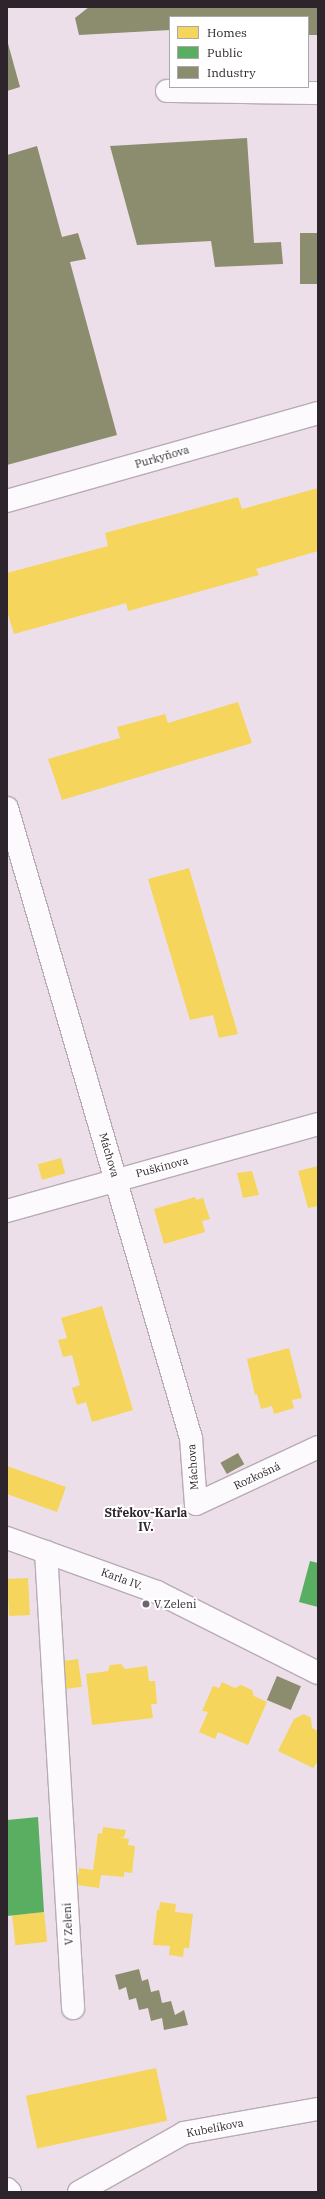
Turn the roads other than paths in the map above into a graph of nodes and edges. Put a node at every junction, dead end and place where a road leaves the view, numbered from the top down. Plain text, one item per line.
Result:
1 (166, 91) dead end
2 (318, 93) edge
3 (318, 413) edge
4 (7, 501) edge
5 (7, 808) edge
6 (13, 852) edge
7 (318, 1124) edge
8 (116, 1180) junction
9 (7, 1211) edge
10 (318, 1447) edge
11 (196, 1504) joint
12 (7, 1538) edge
13 (46, 1552) junction
14 (318, 1673) edge
15 (73, 2008) dead end
16 (318, 2109) edge
17 (7, 2189) edge
18 (10, 2192) edge
19 (79, 2192) edge

1 - 2 street
3 - 4 street, Purkyňova
5 - 6 street, Máchova
6 - 8 street, Máchova
7 - 8 street, Puškinova
8 - 9 street, Puškinova
8 - 11 street, Máchova
10 - 11 street, Rozkošná
12 - 13 street, Karla IV.
13 - 14 street, Karla IV.
13 - 15 street, V Zeleni
16 - 19 street, Kubelíkova
17 - 18 street

